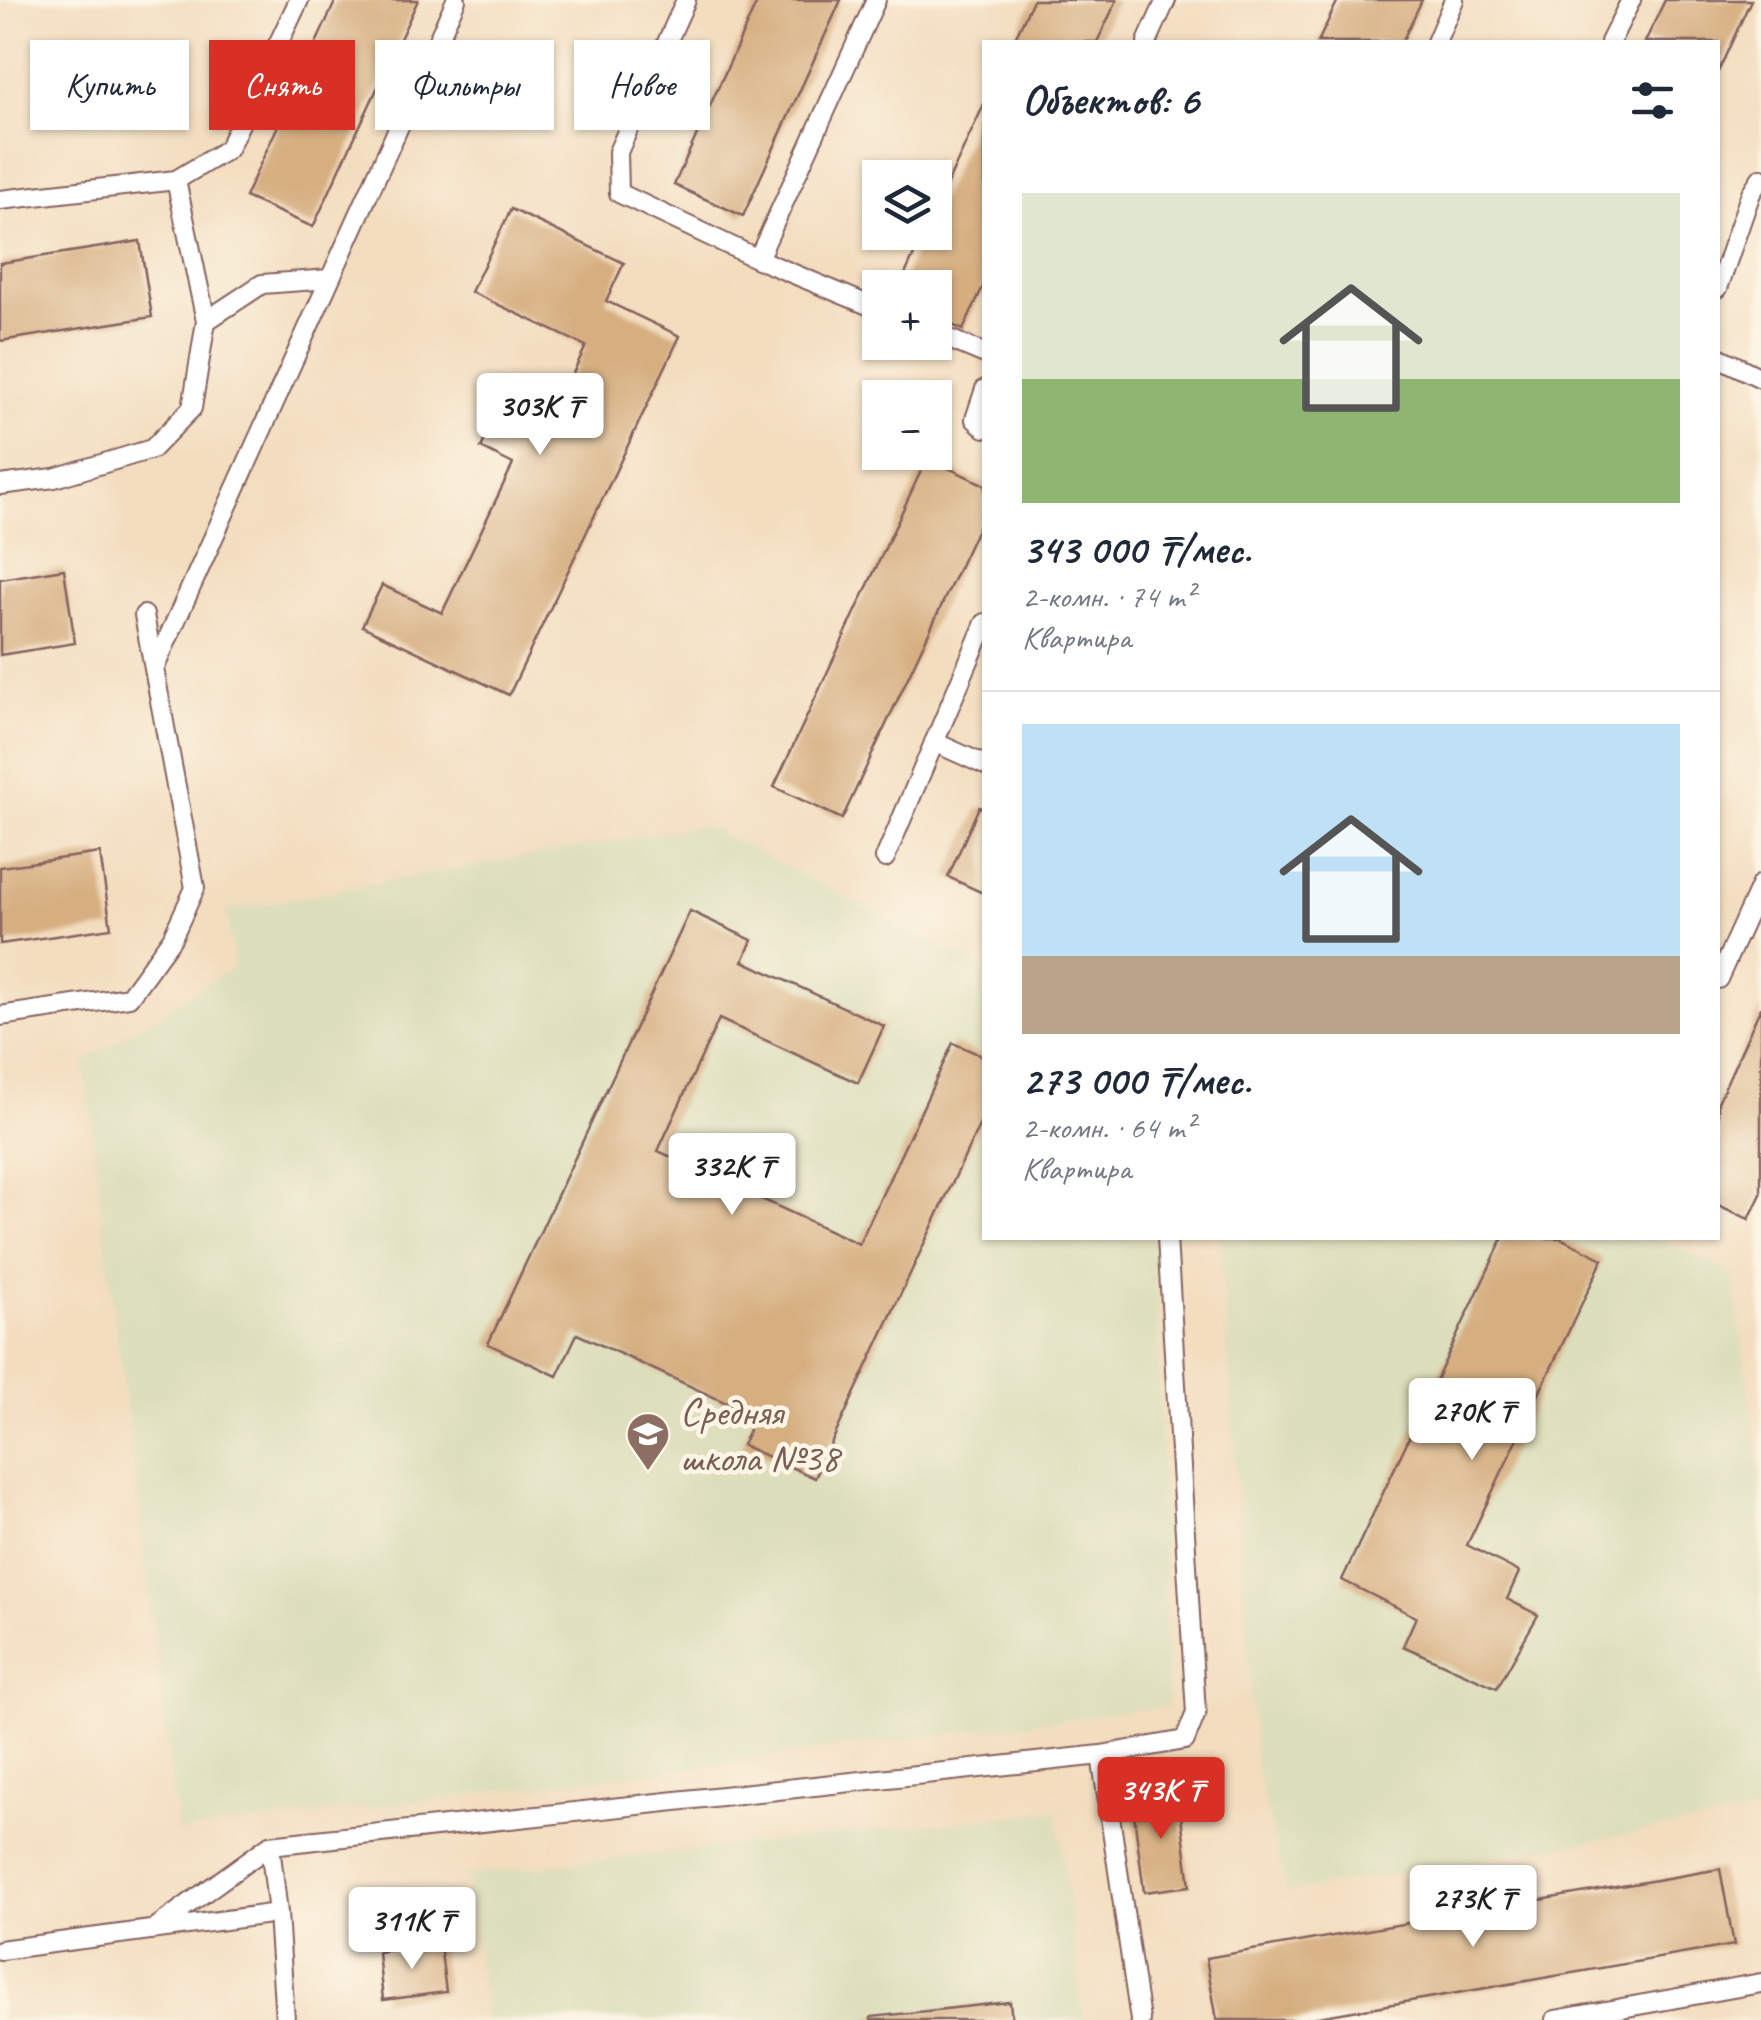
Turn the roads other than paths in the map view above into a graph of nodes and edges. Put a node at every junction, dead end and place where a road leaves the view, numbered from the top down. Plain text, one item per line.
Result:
1 (299, 0) edge
2 (456, 0) edge
3 (686, 0) edge
4 (876, 0) edge
5 (1166, 0) edge
6 (1454, 0) edge
7 (1630, 0) edge
8 (1148, 40) edge
9 (1437, 40) edge
10 (1611, 40) edge
11 (1761, 178) edge
12 (176, 180) junction
13 (0, 200) edge
14 (758, 259) junction
15 (330, 278) junction
16 (1720, 282) edge
17 (862, 302) edge
18 (206, 321) junction
19 (952, 340) edge
20 (982, 353) edge
21 (1720, 358) edge
22 (1761, 378) edge
23 (982, 398) edge
24 (982, 425) edge
25 (0, 485) edge
26 (144, 616) dead end
27 (982, 630) edge
28 (154, 669) junction
29 (934, 742) junction
30 (982, 765) edge
31 (886, 858) dead end
32 (1761, 884) edge
33 (1720, 975) edge
34 (0, 1016) edge
35 (1167, 1240) edge
36 (1101, 1756) junction
37 (270, 1845) junction
38 (278, 1913) junction
39 (154, 1929) junction
40 (0, 1950) edge
41 (1761, 1983) edge
42 (1671, 2000) junction
43 (285, 2020) edge
44 (1140, 2020) edge
45 (1555, 2020) edge
46 (1674, 2020) edge

1 - 12 lane
2 - 15 lane
3 - 14 lane
4 - 14 lane
5 - 8 lane
6 - 9 lane
7 - 10 lane
11 - 16 lane
12 - 13 lane
12 - 18 lane
14 - 17 lane
15 - 18 lane
15 - 28 lane
18 - 25 lane
19 - 20 lane
21 - 22 lane
23 - 24 lane
26 - 28 lane
27 - 29 lane
28 - 34 lane
29 - 30 lane
29 - 31 lane
32 - 33 lane
35 - 36 lane
36 - 37 lane
36 - 44 lane
37 - 38 lane
37 - 39 lane
38 - 39 lane
38 - 43 lane
39 - 40 lane
41 - 42 lane
42 - 45 lane
42 - 46 lane

